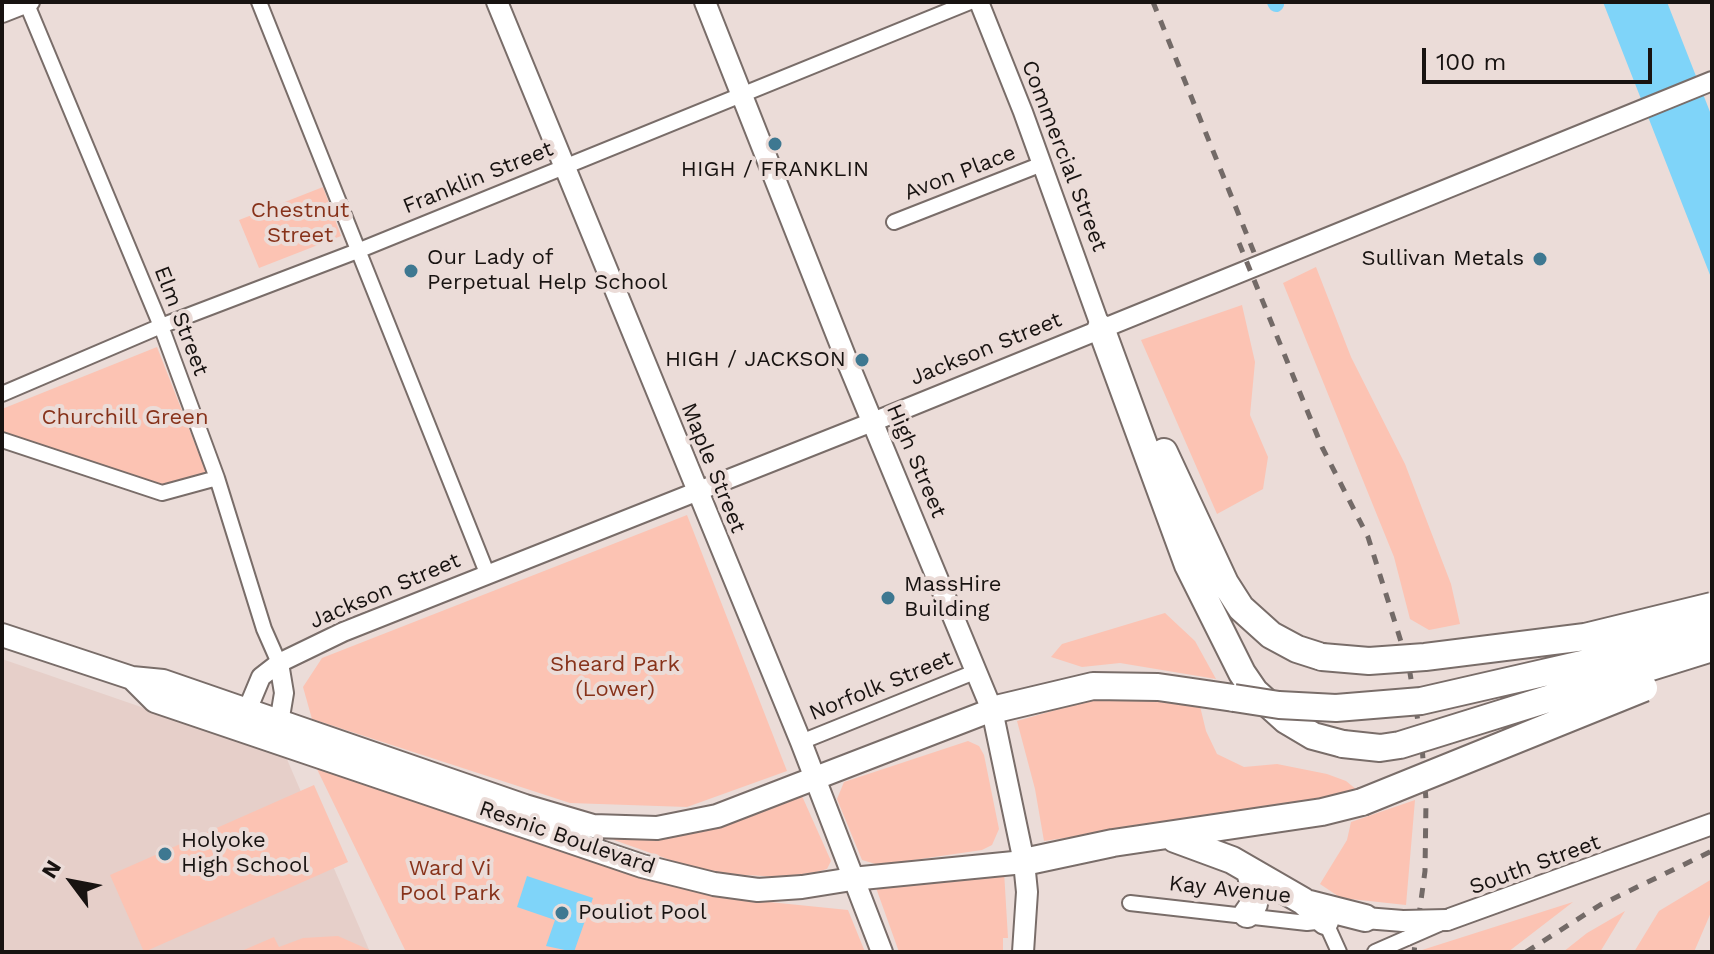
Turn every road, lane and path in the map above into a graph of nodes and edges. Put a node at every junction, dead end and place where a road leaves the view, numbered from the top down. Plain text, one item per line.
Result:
1 (28, 2) edge
2 (259, 2) edge
3 (497, 2) edge
4 (705, 2) edge
5 (970, 2) edge
6 (979, 2) edge
7 (2, 13) edge
8 (1711, 81) edge
9 (743, 95) junction
10 (1042, 164) junction
11 (564, 166) junction
12 (894, 222) dead end
13 (360, 250) junction
14 (161, 326) junction
15 (1101, 328) junction
16 (2, 394) edge
17 (874, 421) junction
18 (2, 440) edge
19 (217, 478) junction
20 (696, 492) junction
21 (487, 573) junction
22 (1712, 606) edge
23 (1712, 621) edge
24 (2, 635) edge
25 (1712, 648) edge
26 (1712, 662) edge
27 (279, 663) junction
28 (977, 671) junction
29 (992, 710) junction
30 (243, 719) junction
31 (278, 731) junction
32 (801, 742) junction
33 (813, 779) junction
34 (1712, 824) edge
35 (1168, 837) junction
36 (1024, 862) junction
37 (1250, 872) junction
38 (852, 879) junction
39 (1303, 901) junction
40 (1130, 903) dead end
41 (1247, 914) junction
42 (1365, 918) junction
43 (1447, 920) joint
44 (1325, 921) junction
45 (1405, 930) junction
46 (882, 952) edge
47 (1023, 952) edge
48 (1339, 952) edge
49 (1375, 952) edge

1 - 7 street
1 - 14 street, Elm Street
2 - 13 street
3 - 11 main road, Maple Street
4 - 9 main road, High Street
5 - 9 street, Franklin Street
6 - 10 street, Commercial Street
8 - 15 street, Jackson Street
9 - 11 street, Franklin Street
9 - 17 main road, High Street
10 - 12 street, Avon Place
10 - 15 street, Commercial Street
11 - 13 street, Franklin Street
11 - 20 main road, Maple Street
13 - 14 street, Franklin Street
13 - 21 street
14 - 16 street, Franklin Street
14 - 19 street, Elm Street
15 - 17 street, Jackson Street
15 - 22 highway, bridge
15 - 25 highway, bridge
17 - 20 street, Jackson Street
17 - 28 main road, High Street
18 - 19 street
19 - 27 street, Elm Street
20 - 21 street, Jackson Street
20 - 32 main road, Maple Street
21 - 27 street, Jackson Street
23 - 29 highway, bridge
24 - 30 main road, Resnic Boulevard
26 - 35 highway, bridge
27 - 30 street, Jackson Street
27 - 31 street
28 - 29 main road, High Street
28 - 32 street, Norfolk Street
29 - 33 main road, Resnic Boulevard
29 - 36 main road, High Street
30 - 31 main road, Resnic Boulevard
31 - 33 main road, Resnic Boulevard
31 - 38 main road, Resnic Boulevard
32 - 33 main road, Maple Street
33 - 38 main road, Maple Street
34 - 43 main road, South Street
35 - 36 highway
35 - 37 highway
36 - 38 main road, Resnic Boulevard
36 - 47 main road, High Street
37 - 39 highway
37 - 41 highway
38 - 46 main road, Maple Street
39 - 42 highway
39 - 44 highway
40 - 41 street, Kay Avenue
41 - 44 street, Kay Avenue
42 - 44 street, Kay Avenue
42 - 45 main road, Kay Avenue
43 - 45 main road, Kay Avenue, bridge
44 - 48 street
45 - 49 street

